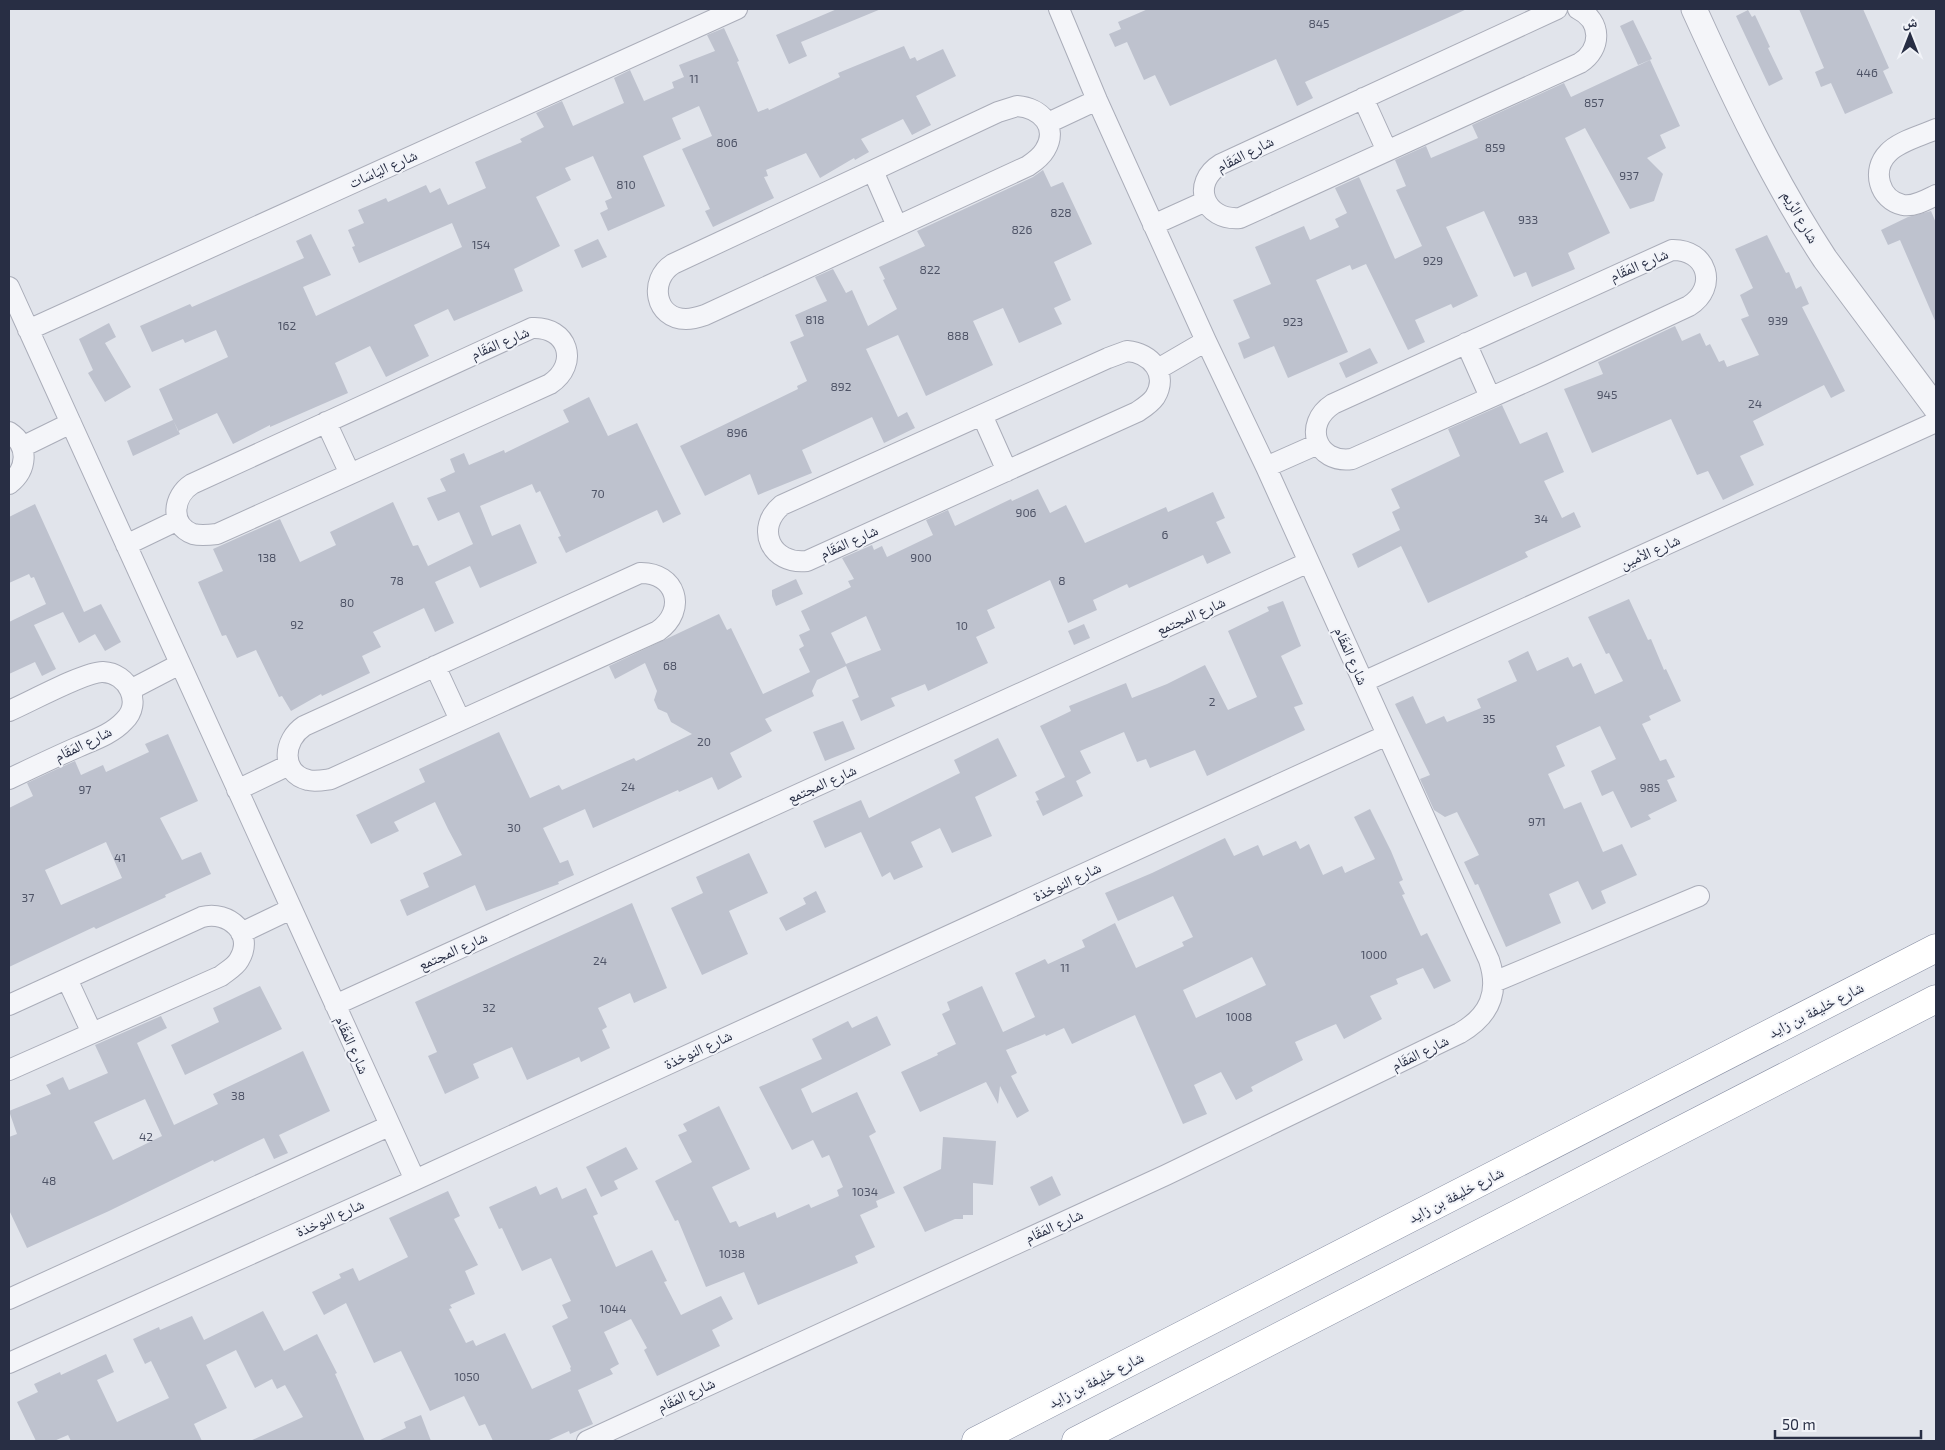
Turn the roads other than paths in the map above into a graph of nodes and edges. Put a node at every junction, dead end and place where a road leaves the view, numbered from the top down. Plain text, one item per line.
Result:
1 (736, 9) edge
2 (1059, 9) edge
3 (1557, 9) edge
4 (1578, 9) edge
5 (1694, 9) edge
6 (1363, 98) junction
7 (1097, 100) junction
8 (1048, 124) junction
9 (1936, 129) edge
10 (1387, 151) junction
11 (873, 171) junction
12 (1936, 195) edge
13 (1206, 201) junction
14 (1153, 225) junction
15 (897, 226) junction
16 (9, 287) edge
17 (28, 330) junction
18 (1206, 341) junction
19 (1466, 343) junction
20 (1158, 369) junction
21 (1490, 397) junction
22 (1936, 408) edge
23 (982, 415) junction
24 (326, 422) junction
25 (1936, 422) edge
26 (70, 423) junction
27 (9, 432) edge
28 (1318, 444) junction
29 (22, 446) junction
30 (1266, 467) junction
31 (1006, 471) junction
32 (350, 474) junction
33 (9, 484) edge
34 (178, 520) junction
35 (126, 545) junction
36 (1309, 562) junction
37 (180, 664) junction
38 (435, 666) junction
39 (1363, 682) junction
40 (130, 690) junction
41 (9, 711) edge
42 (460, 720) junction
43 (1387, 735) junction
44 (290, 765) junction
45 (9, 779) edge
46 (237, 790) junction
47 (1699, 896) dead end
48 (291, 909) junction
49 (241, 933) junction
50 (1936, 948) edge
51 (67, 978) junction
52 (1494, 982) junction
53 (1936, 999) edge
54 (9, 1005) edge
55 (335, 1005) junction
56 (92, 1034) junction
57 (9, 1070) edge
58 (389, 1126) junction
59 (415, 1180) junction
60 (9, 1299) edge
61 (9, 1363) edge
62 (587, 1441) edge
63 (976, 1441) edge
64 (1076, 1441) edge

1 - 17 street, شارع اليَاسَات
2 - 7 street, شارع المَقَام
3 - 6 street, شارع المَقَام
4 - 10 street
5 - 22 street, شارع الرِّيم
6 - 10 street
6 - 13 street, شارع المَقَام
7 - 8 street
7 - 14 street, شارع المَقَام
8 - 11 street
8 - 15 street
9 - 12 street
10 - 13 street
11 - 15 street
11 - 15 street
13 - 14 street
14 - 18 street, شارع المَقَام
16 - 17 street, شارع المَقَام
17 - 26 street, شارع المَقَام
18 - 20 street
18 - 30 street, شارع المَقَام
19 - 21 street
19 - 21 street, شارع المَقَام
19 - 28 street, شارع المَقَام
20 - 23 street, شارع المَقَام
20 - 31 street, شارع المَقَام
21 - 28 street, شارع المَقَام
23 - 31 street
23 - 31 street, شارع المَقَام
24 - 32 street
24 - 32 street, شارع المَقَام
24 - 34 street, شارع المَقَام
25 - 39 street, شارع الأمين
26 - 29 street
26 - 35 street, شارع المَقَام
27 - 29 street
28 - 30 street
29 - 33 street
30 - 36 street, شارع المَقَام
32 - 34 street, شارع المَقَام
34 - 35 street
35 - 37 street, شارع المَقَام
36 - 39 street, شارع المَقَام
36 - 55 street, شارع المجتمع
37 - 40 street
37 - 46 street, شارع المَقَام
38 - 42 street
38 - 42 street
38 - 44 street
39 - 43 street, شارع المَقَام
40 - 41 street
40 - 45 street, شارع المَقَام
42 - 44 street
43 - 52 street, شارع المَقَام
43 - 59 street, شارع النوخذة
44 - 46 street
46 - 48 street, شارع المَقَام
47 - 52 street
48 - 49 street
48 - 55 street, شارع المَقَام
49 - 51 street
49 - 56 street
50 - 63 highway, شارع خليفة بن زايد
51 - 54 street
51 - 56 street
52 - 62 street, شارع المَقَام
53 - 64 highway
55 - 58 street, شارع المَقَام
56 - 57 street
58 - 59 street, شارع المَقَام
58 - 60 street
59 - 61 street, شارع النوخذة

